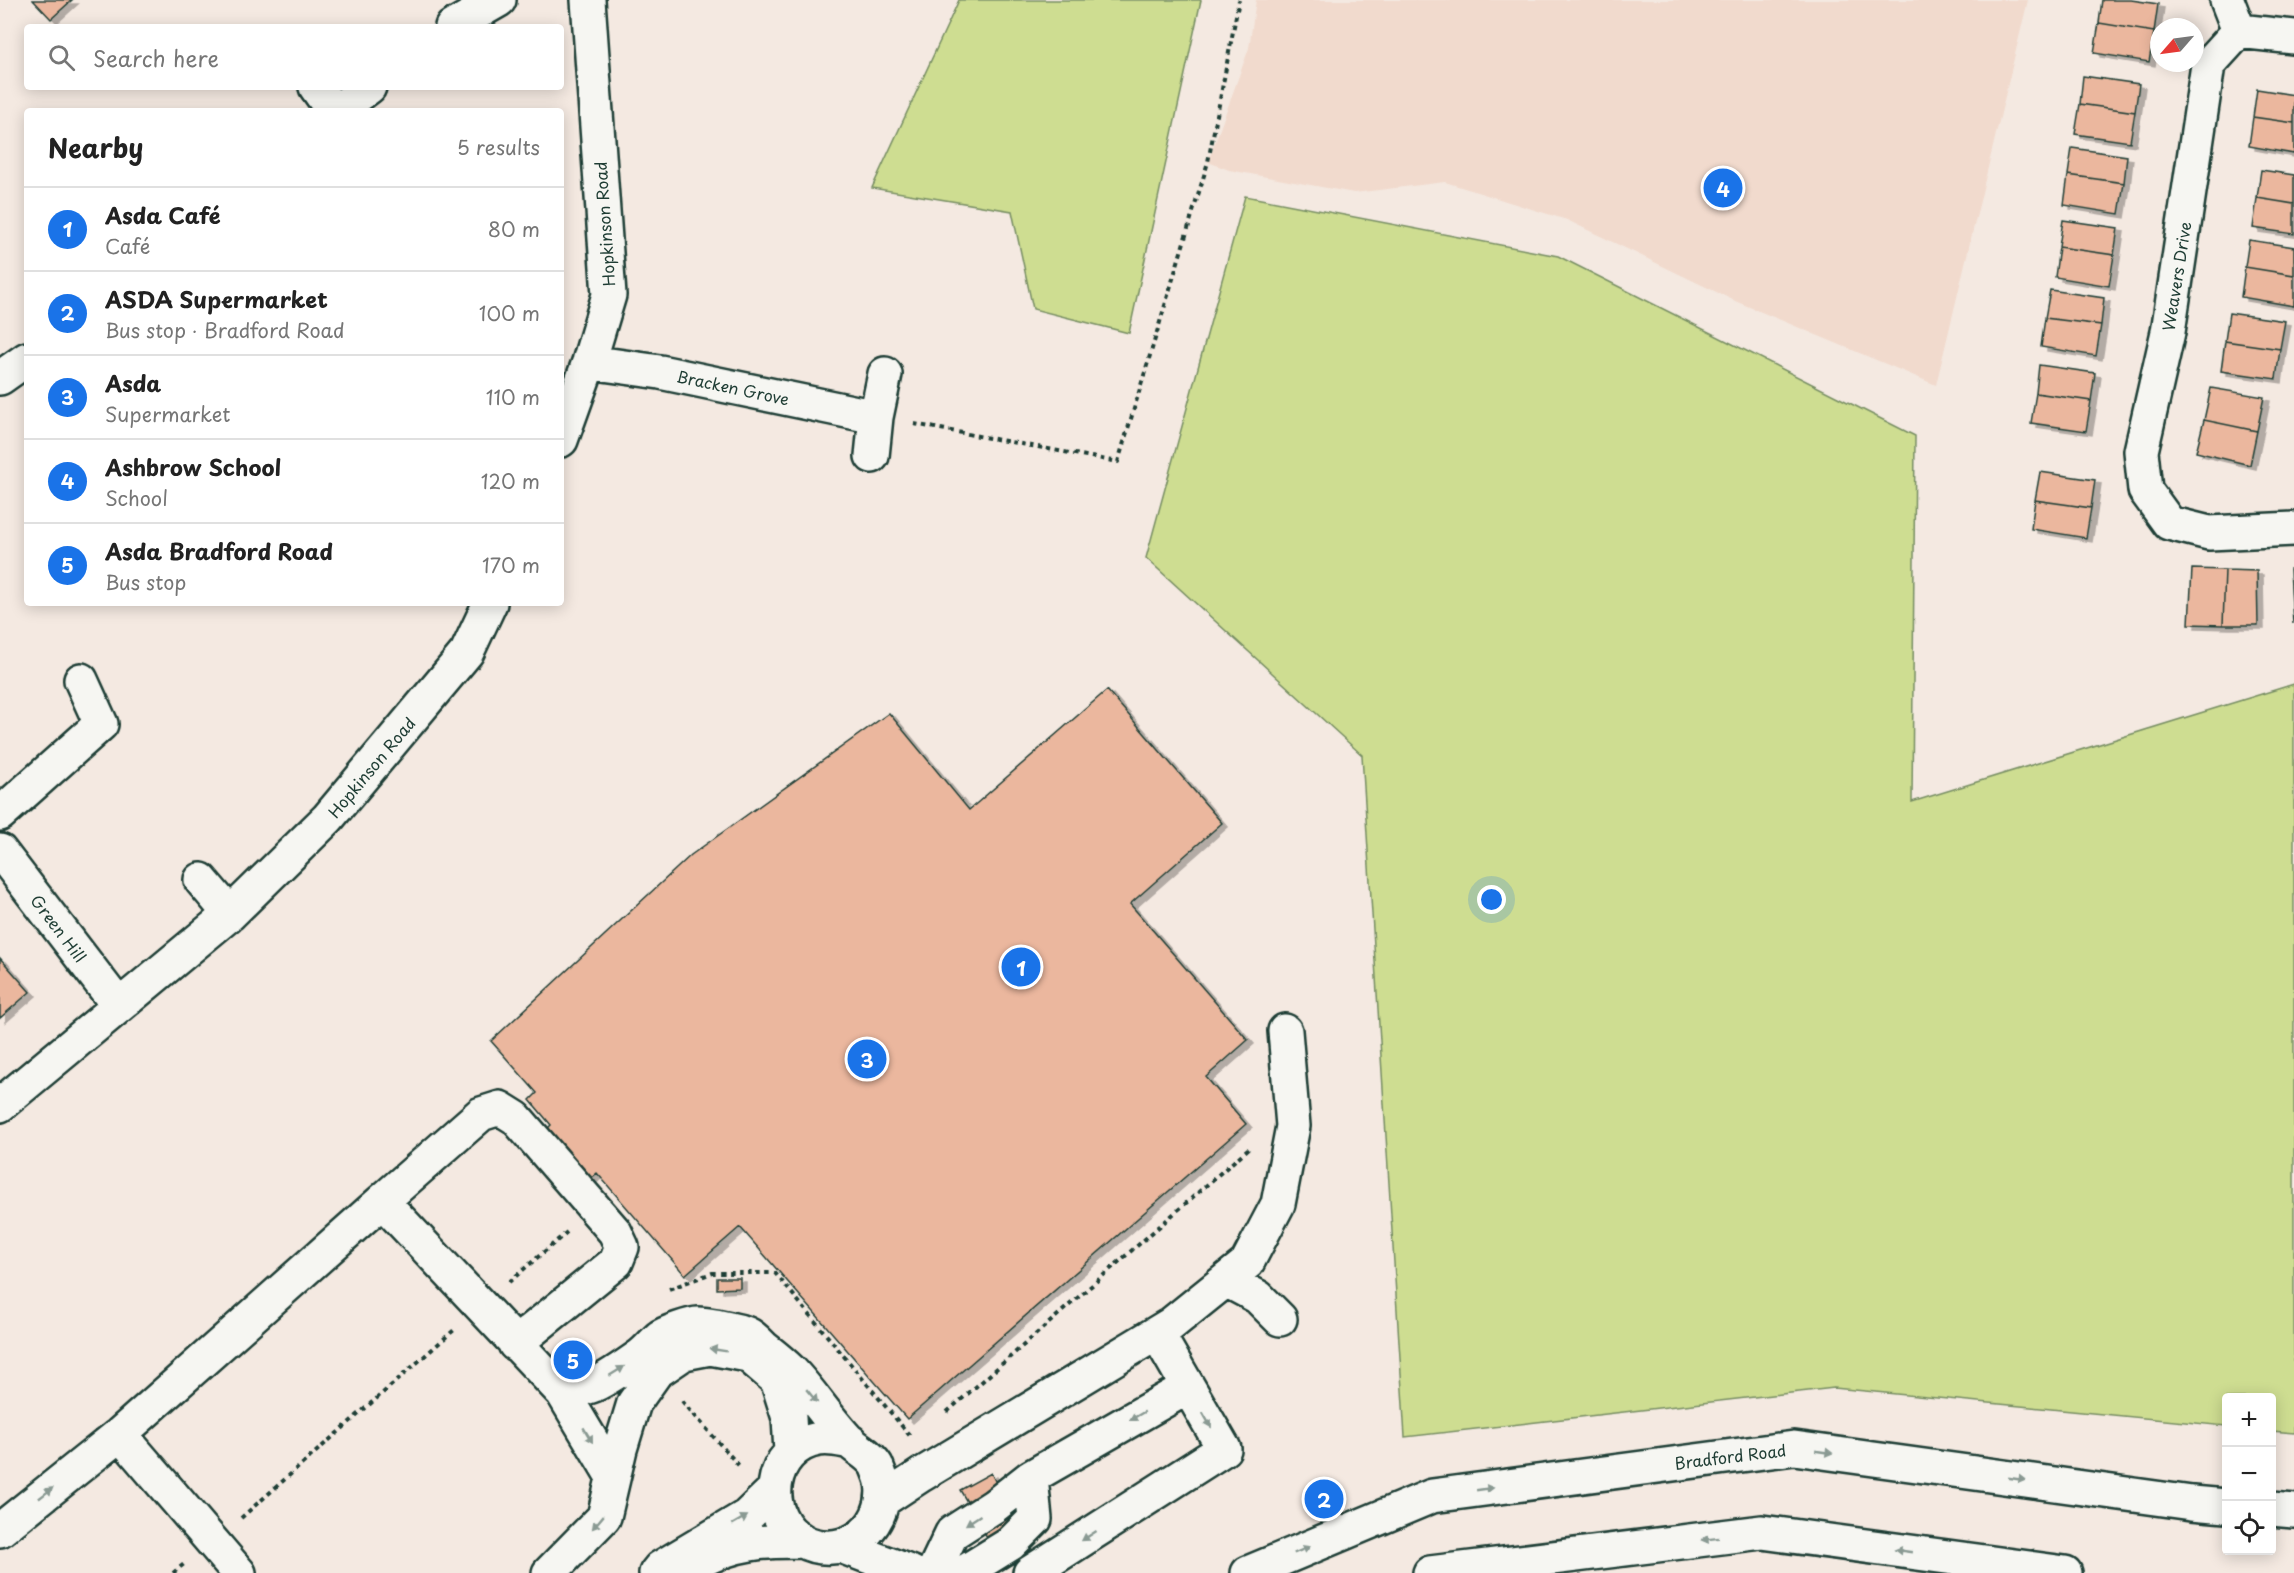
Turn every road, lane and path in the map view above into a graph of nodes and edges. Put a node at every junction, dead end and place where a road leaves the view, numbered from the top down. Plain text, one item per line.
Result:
1 (499, 0) edge
2 (588, 0) edge
3 (1239, 0) edge
4 (2227, 0) edge
5 (457, 24) edge
6 (2239, 31) junction
7 (2294, 37) edge
8 (318, 90) edge
9 (365, 90) edge
10 (333, 108) edge
11 (339, 108) edge
12 (24, 361) edge
13 (589, 362) junction
14 (885, 374) dead end
15 (0, 378) edge
16 (876, 417) junction
17 (564, 432) edge
18 (872, 456) dead end
19 (2294, 529) edge
20 (489, 606) edge
21 (81, 680) dead end
22 (0, 814) edge
23 (0, 851) edge
24 (201, 880) dead end
25 (230, 914) junction
26 (118, 1005) junction
27 (1285, 1031) dead end
28 (0, 1104) edge
29 (1290, 1140) junction
30 (382, 1201) junction
31 (595, 1209) junction
32 (1226, 1280) junction
33 (658, 1293) dead end
34 (482, 1306) junction
35 (1280, 1319) dead end
36 (1157, 1333) junction
37 (515, 1344) junction
38 (656, 1372) junction
39 (1188, 1387) junction
40 (563, 1393) junction
41 (941, 1418) dead end
42 (120, 1434) junction
43 (914, 1441) dead end
44 (850, 1442) junction
45 (791, 1452) junction
46 (613, 1477) junction
47 (1031, 1477) junction
48 (774, 1490) junction
49 (883, 1500) junction
50 (2222, 1506) edge
51 (2276, 1509) edge
52 (2294, 1510) edge
53 (747, 1516) junction
54 (0, 1530) edge
55 (803, 1541) junction
56 (213, 1542) junction
57 (842, 1546) junction
58 (2017, 1570) edge
59 (239, 1573) edge
60 (549, 1573) edge
61 (656, 1573) edge
62 (683, 1573) edge
63 (912, 1573) edge
64 (933, 1573) edge
65 (963, 1573) edge
66 (1030, 1573) edge
67 (1248, 1573) edge
68 (1430, 1573) edge
69 (2065, 1573) edge

1 - 5 street
2 - 13 street, Hopkinson Road
3 - 16 path
4 - 6 street
6 - 7 street
6 - 19 street, Weavers Drive
8 - 10 street
9 - 11 street
12 - 15 street
13 - 16 street, Bracken Grove
13 - 17 street, Hopkinson Road
14 - 16 street
16 - 18 street
20 - 25 street, Hopkinson Road
21 - 22 street
23 - 26 street, Green Hill
24 - 25 street
25 - 26 street, Hopkinson Road
26 - 28 street, Hopkinson Road
27 - 29 street
29 - 32 street
29 - 41 path
30 - 31 street
30 - 34 street
30 - 42 street
31 - 34 path
31 - 37 street
32 - 35 street
32 - 36 street
33 - 43 path
34 - 37 street
34 - 56 path
36 - 39 street
36 - 49 street
37 - 40 street
45 -> 38 street
38 - 46 street
38 - 53 path
39 -> 47 street
39 -> 66 street
40 -> 44 street
40 -> 46 street
54 -> 42 street
42 - 56 street
44 - 45 street
44 - 49 street
45 - 48 street
46 -> 60 street
47 -> 64 street
47 - 65 street
48 - 53 street
48 - 55 street
49 - 57 street
67 -> 50 street, Bradford Road
51 - 52 street
61 -> 53 street
55 - 57 street
55 - 62 street
56 - 59 street
57 - 63 street
58 -> 68 street
58 - 69 street

